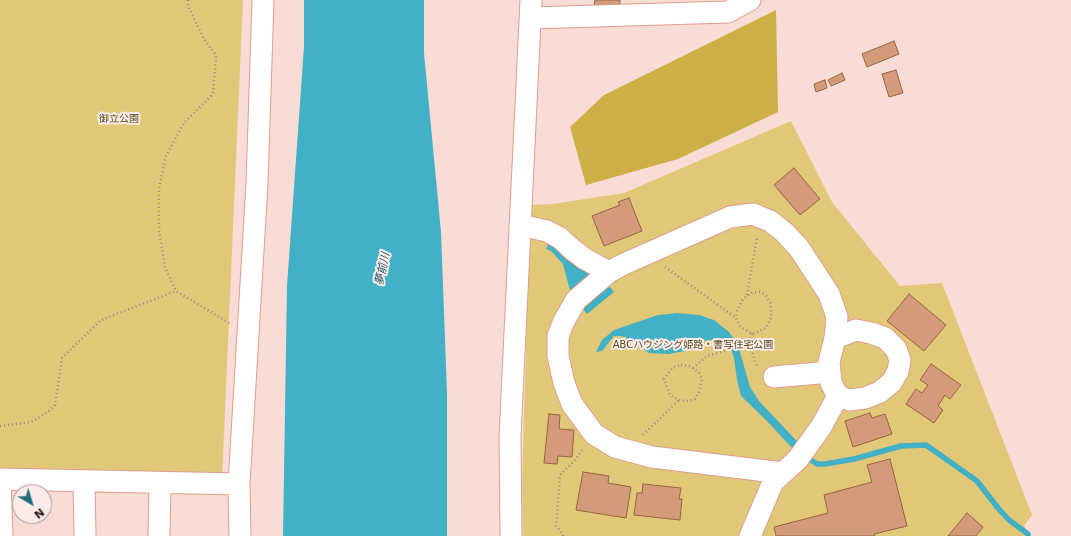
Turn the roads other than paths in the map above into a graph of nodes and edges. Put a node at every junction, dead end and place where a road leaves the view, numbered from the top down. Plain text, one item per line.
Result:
1 (263, 0) edge
2 (750, 0) edge
3 (531, 9) edge
4 (520, 225) junction
5 (606, 275) junction
6 (835, 338) junction
7 (830, 372) junction
8 (774, 377) road end
9 (838, 396) junction
10 (796, 460) junction
11 (736, 468) junction
12 (0, 479) edge
13 (84, 481) junction
14 (160, 483) junction
15 (239, 484) junction
16 (763, 504) junction
17 (2, 536) edge
18 (85, 536) edge
19 (159, 536) edge
20 (240, 536) edge
21 (511, 536) edge
22 (750, 536) edge

1 - 15 street
2 - 3 street
3 - 4 street
4 - 5 street
4 - 21 street
5 - 6 street
5 - 11 street
6 - 7 street
6 - 9 street
7 - 8 street
7 - 9 street
9 - 10 street
10 - 11 street
10 - 16 street
11 - 16 street
12 - 13 street
12 - 17 street
13 - 14 street
13 - 18 street
14 - 15 street
14 - 19 street
15 - 20 street
16 - 22 street

